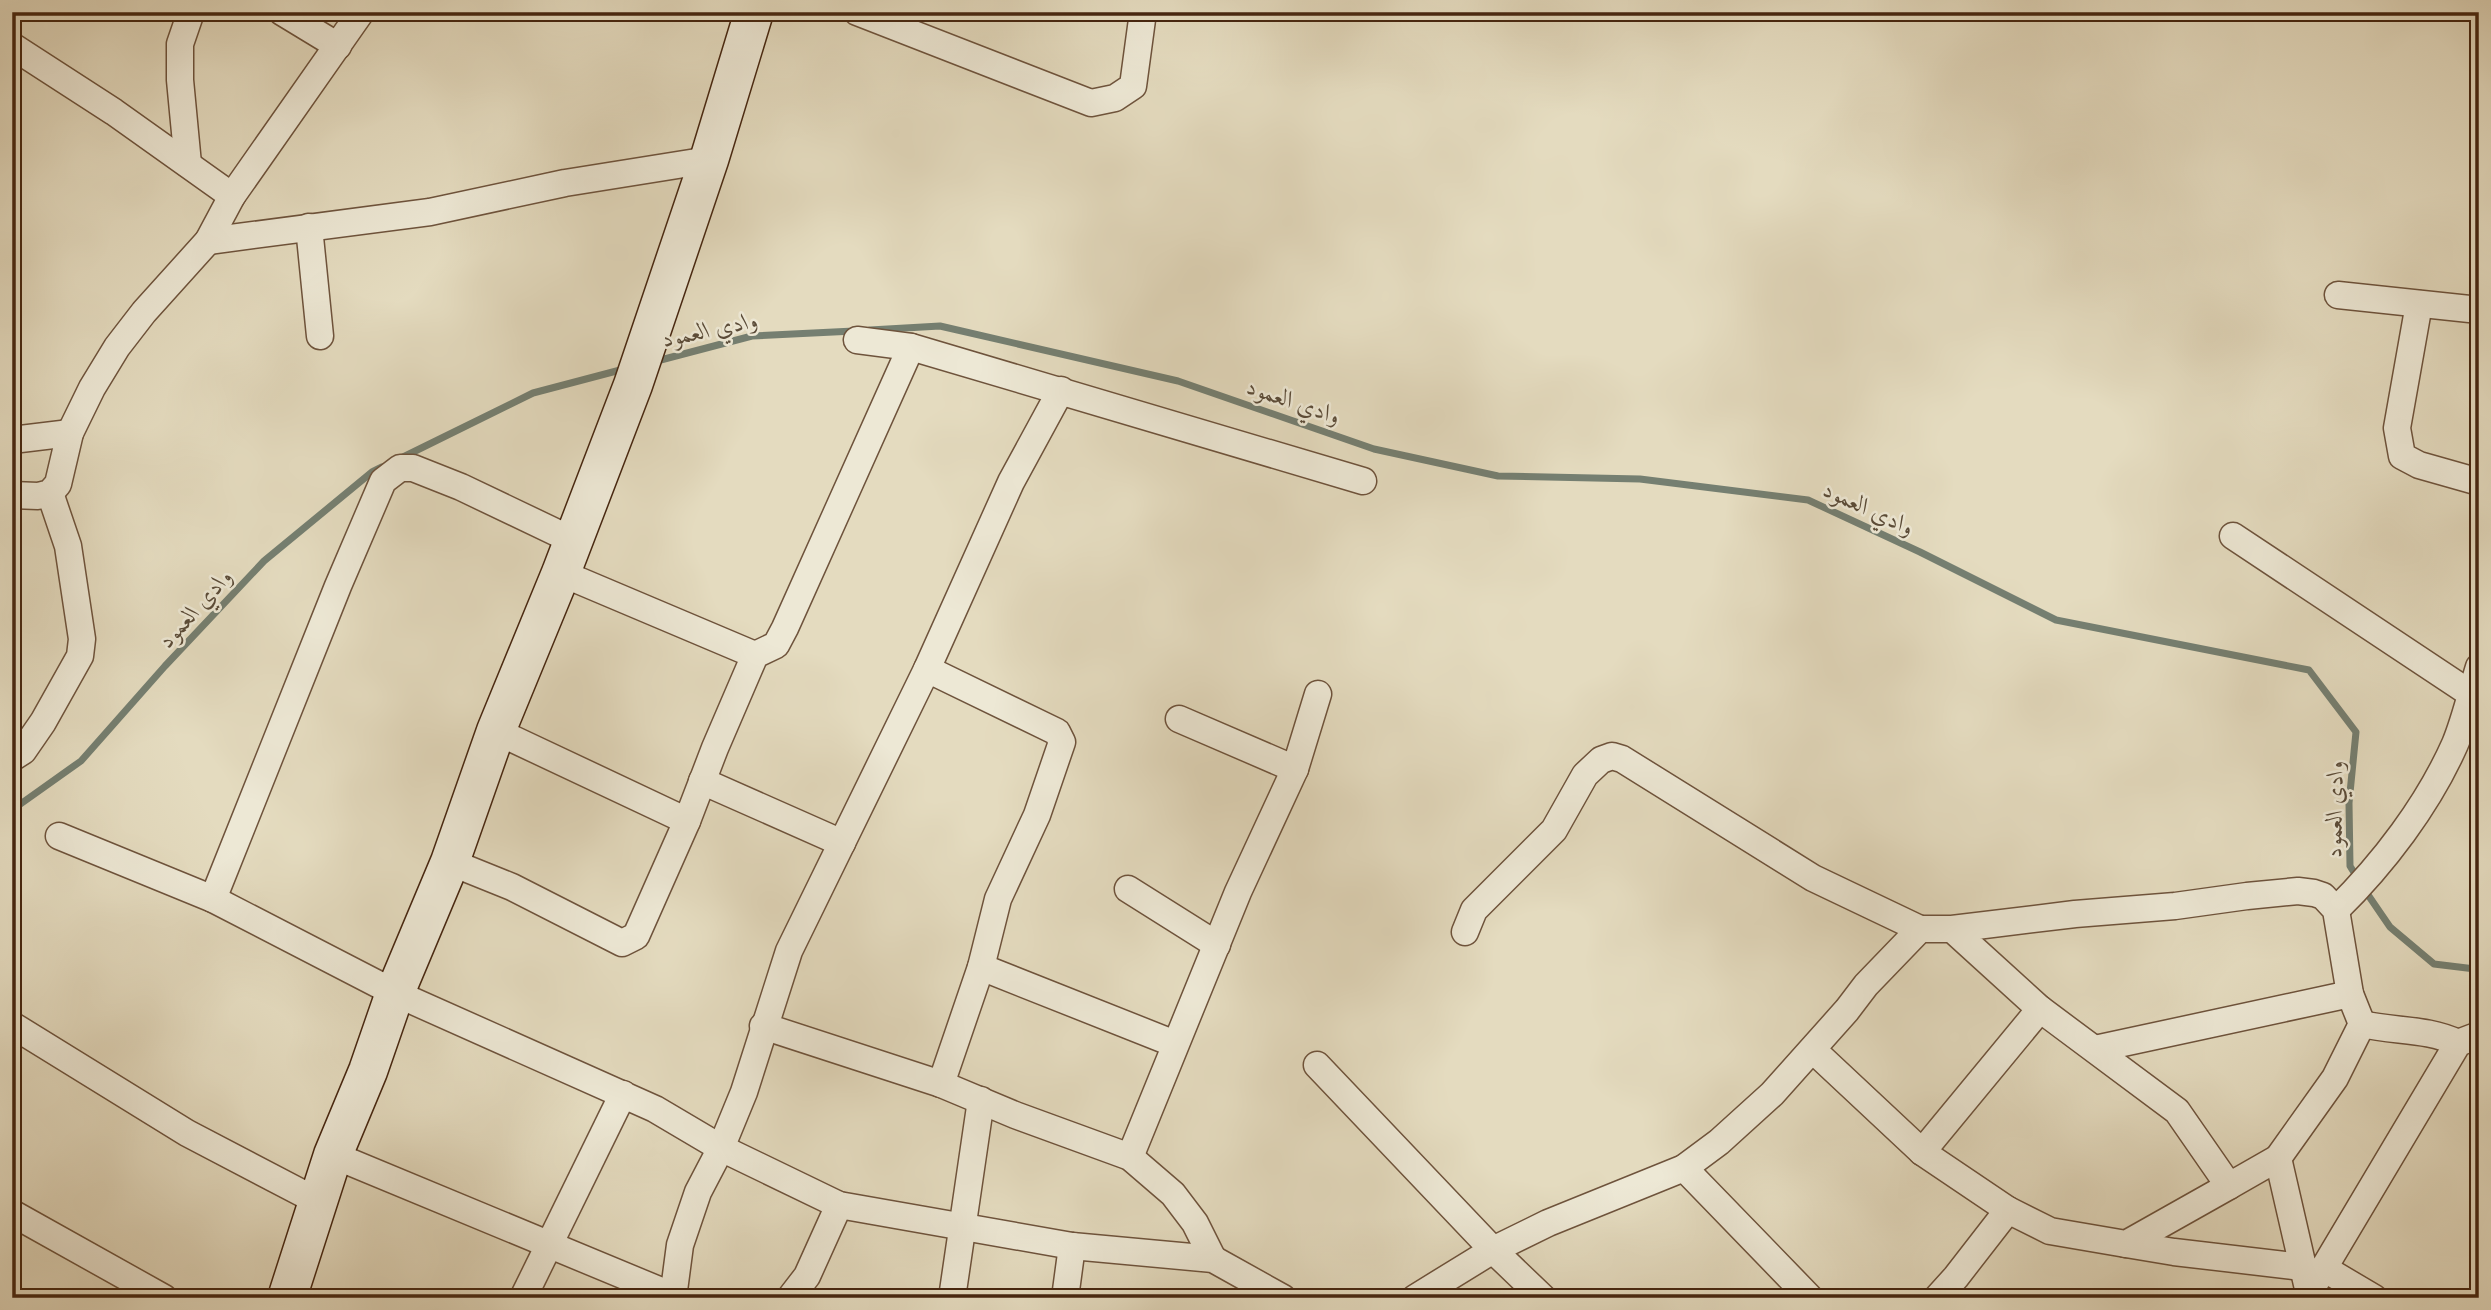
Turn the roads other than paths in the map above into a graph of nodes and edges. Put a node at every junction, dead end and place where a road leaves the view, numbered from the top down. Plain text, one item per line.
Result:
1 (191, 12) edge
2 (282, 12) edge
3 (362, 12) edge
4 (738, 12) edge
5 (857, 12) edge
6 (1143, 12) edge
7 (753, 13) edge
8 (338, 46) junction
9 (12, 47) edge
10 (709, 160) junction
11 (188, 164) junction
12 (232, 196) junction
13 (309, 227) junction
14 (208, 241) junction
15 (2338, 295) dead end
16 (2419, 303) junction
17 (2479, 310) edge
18 (320, 336) dead end
19 (857, 340) dead end
20 (911, 347) junction
21 (1061, 390) junction
22 (70, 433) junction
23 (12, 440) edge
24 (1363, 481) dead end
25 (2479, 482) edge
26 (50, 493) junction
27 (12, 495) edge
28 (2234, 536) dead end
29 (568, 557) junction
30 (755, 655) junction
31 (2479, 667) edge
32 (927, 669) junction
33 (1318, 694) dead end
34 (2470, 694) junction
35 (1179, 719) dead end
36 (496, 731) junction
37 (12, 758) edge
38 (1295, 769) junction
39 (702, 781) junction
40 (687, 821) junction
41 (59, 836) dead end
42 (842, 843) junction
43 (450, 862) junction
44 (1128, 889) dead end
45 (213, 899) junction
46 (2345, 901) junction
47 (1920, 929) junction
48 (1952, 929) junction
49 (1465, 932) dead end
50 (1217, 946) junction
51 (981, 967) junction
52 (395, 993) junction
53 (2350, 994) junction
54 (2040, 1009) junction
55 (2362, 1024) junction
56 (12, 1025) edge
57 (763, 1026) junction
58 (2469, 1039) edge
59 (1175, 1044) junction
60 (2095, 1049) junction
61 (1813, 1050) junction
62 (1317, 1065) dead end
63 (941, 1084) junction
64 (623, 1094) junction
65 (981, 1101) junction
66 (721, 1148) junction
67 (1922, 1152) junction
68 (333, 1155) junction
69 (1130, 1157) junction
70 (2278, 1158) junction
71 (1684, 1168) junction
72 (2229, 1186) junction
73 (317, 1201) junction
74 (839, 1205) junction
75 (2008, 1210) junction
76 (12, 1213) edge
77 (963, 1228) junction
78 (550, 1244) junction
79 (2126, 1244) junction
80 (1072, 1246) junction
81 (1493, 1250) junction
82 (1213, 1259) junction
83 (2313, 1268) junction
84 (2309, 1295) edge
85 (675, 1297) edge
86 (164, 1298) edge
87 (287, 1298) edge
88 (523, 1298) edge
89 (790, 1298) edge
90 (952, 1298) edge
91 (1065, 1298) edge
92 (1283, 1298) edge
93 (1415, 1298) edge
94 (1543, 1298) edge
95 (1810, 1298) edge
96 (1937, 1298) edge
97 (2374, 1298) edge

1 - 11 street
2 - 8 street
3 - 8 street
4 - 7 street
5 - 6 street
7 - 10 street
8 - 12 street
9 - 11 street
10 - 13 street
10 - 29 street
11 - 12 street
12 - 14 street
13 - 14 street
13 - 18 street
14 - 22 street
15 - 16 street
16 - 17 street
16 - 25 street
19 - 20 street
20 - 21 street
20 - 30 street
21 - 24 street
21 - 32 street
22 - 23 street
22 - 26 street
26 - 27 street
26 - 37 street
28 - 34 street
29 - 30 street
29 - 36 street
29 - 45 street
30 - 39 street
31 - 34 street
32 - 42 street
32 - 51 street
33 - 38 street
34 - 46 street
35 - 38 street
36 - 40 street
36 - 43 street
38 - 50 street
39 - 40 street
39 - 42 street
40 - 43 street
41 - 45 street
42 - 57 street
43 - 52 street
44 - 50 street
45 - 52 street
46 - 48 street
46 - 53 street
47 - 48 street
47 - 49 street
47 - 61 street
48 - 54 street
50 - 59 street
51 - 59 street
51 - 63 street
52 - 64 street
52 - 68 street
53 - 55 street
53 - 60 street
54 - 60 street
54 - 67 street
55 - 58 street
55 - 70 street
56 - 73 street
57 - 63 street
57 - 66 street
58 - 83 street
59 - 69 street
60 - 72 street
61 - 67 street
61 - 71 street
62 - 81 street
63 - 65 street
64 - 66 street
64 - 78 street
65 - 69 street
65 - 77 street
66 - 74 street
66 - 85 street
67 - 75 street
68 - 73 street
68 - 78 street
69 - 82 street
70 - 72 street
70 - 83 street
71 - 81 street
71 - 95 street
72 - 79 street
73 - 87 street
74 - 77 street
74 - 89 street
75 - 79 street
75 - 96 street
76 - 86 street
77 - 80 street
77 - 90 street
78 - 85 street
78 - 88 street
79 - 83 street
80 - 82 street
80 - 91 street
81 - 93 street
81 - 94 street
82 - 92 street
83 - 84 street
83 - 97 street

